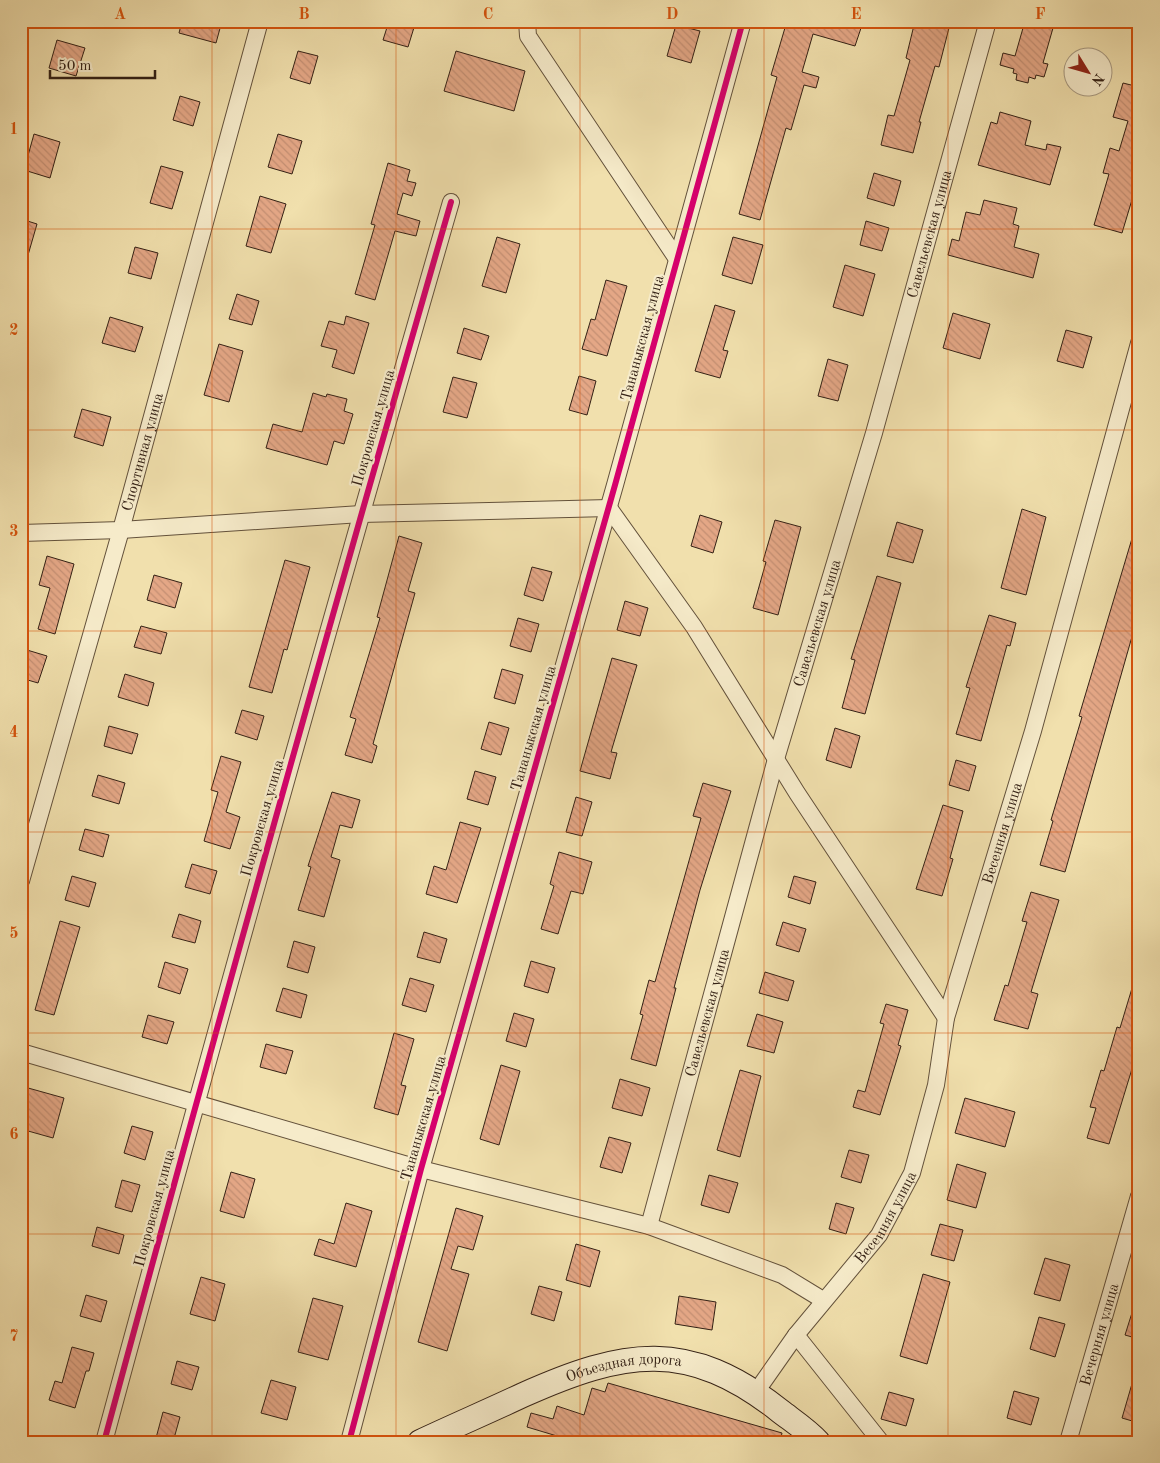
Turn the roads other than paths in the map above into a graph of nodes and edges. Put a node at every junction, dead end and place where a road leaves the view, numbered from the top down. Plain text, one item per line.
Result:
1 (260, 21) edge
2 (527, 21) edge
3 (743, 21) edge
4 (988, 21) edge
5 (451, 202) dead end
6 (677, 259) junction
7 (1139, 343) edge
8 (609, 508) junction
9 (361, 514) junction
10 (121, 530) junction
11 (21, 533) edge
12 (776, 759) junction
13 (21, 881) edge
14 (946, 1018) junction
15 (21, 1052) edge
16 (196, 1101) junction
17 (421, 1169) junction
18 (1139, 1196) edge
19 (649, 1226) junction
20 (823, 1300) junction
21 (796, 1335) junction
22 (756, 1392) junction
23 (104, 1442) edge
24 (349, 1442) edge
25 (420, 1442) edge
26 (818, 1442) edge
27 (881, 1442) edge
28 (1068, 1442) edge

1 - 10 street, Спортивная улица
2 - 6 street
3 - 6 street, Тананыкская улица
4 - 12 street, Савельевская улица
5 - 9 street, Покровская улица
6 - 8 street, Тананыкская улица
7 - 14 street, Весенняя улица
8 - 9 street
8 - 12 street
8 - 17 street, Тананыкская улица
9 - 10 street
9 - 16 street, Покровская улица
10 - 11 street
10 - 13 street, Спортивная улица
12 - 14 street
12 - 19 street, Савельевская улица
14 - 20 street, Весенняя улица
15 - 16 street
16 - 17 street
16 - 23 street, Покровская улица
17 - 19 street
17 - 24 street, Тананыкская улица
18 - 28 street, Вечерняя улица
19 - 20 street
20 - 21 street, Весенняя улица
21 - 22 street, Весенняя улица
21 - 27 street
22 - 25 main road, Объездная дорога
22 - 26 main road, Объездная дорога

